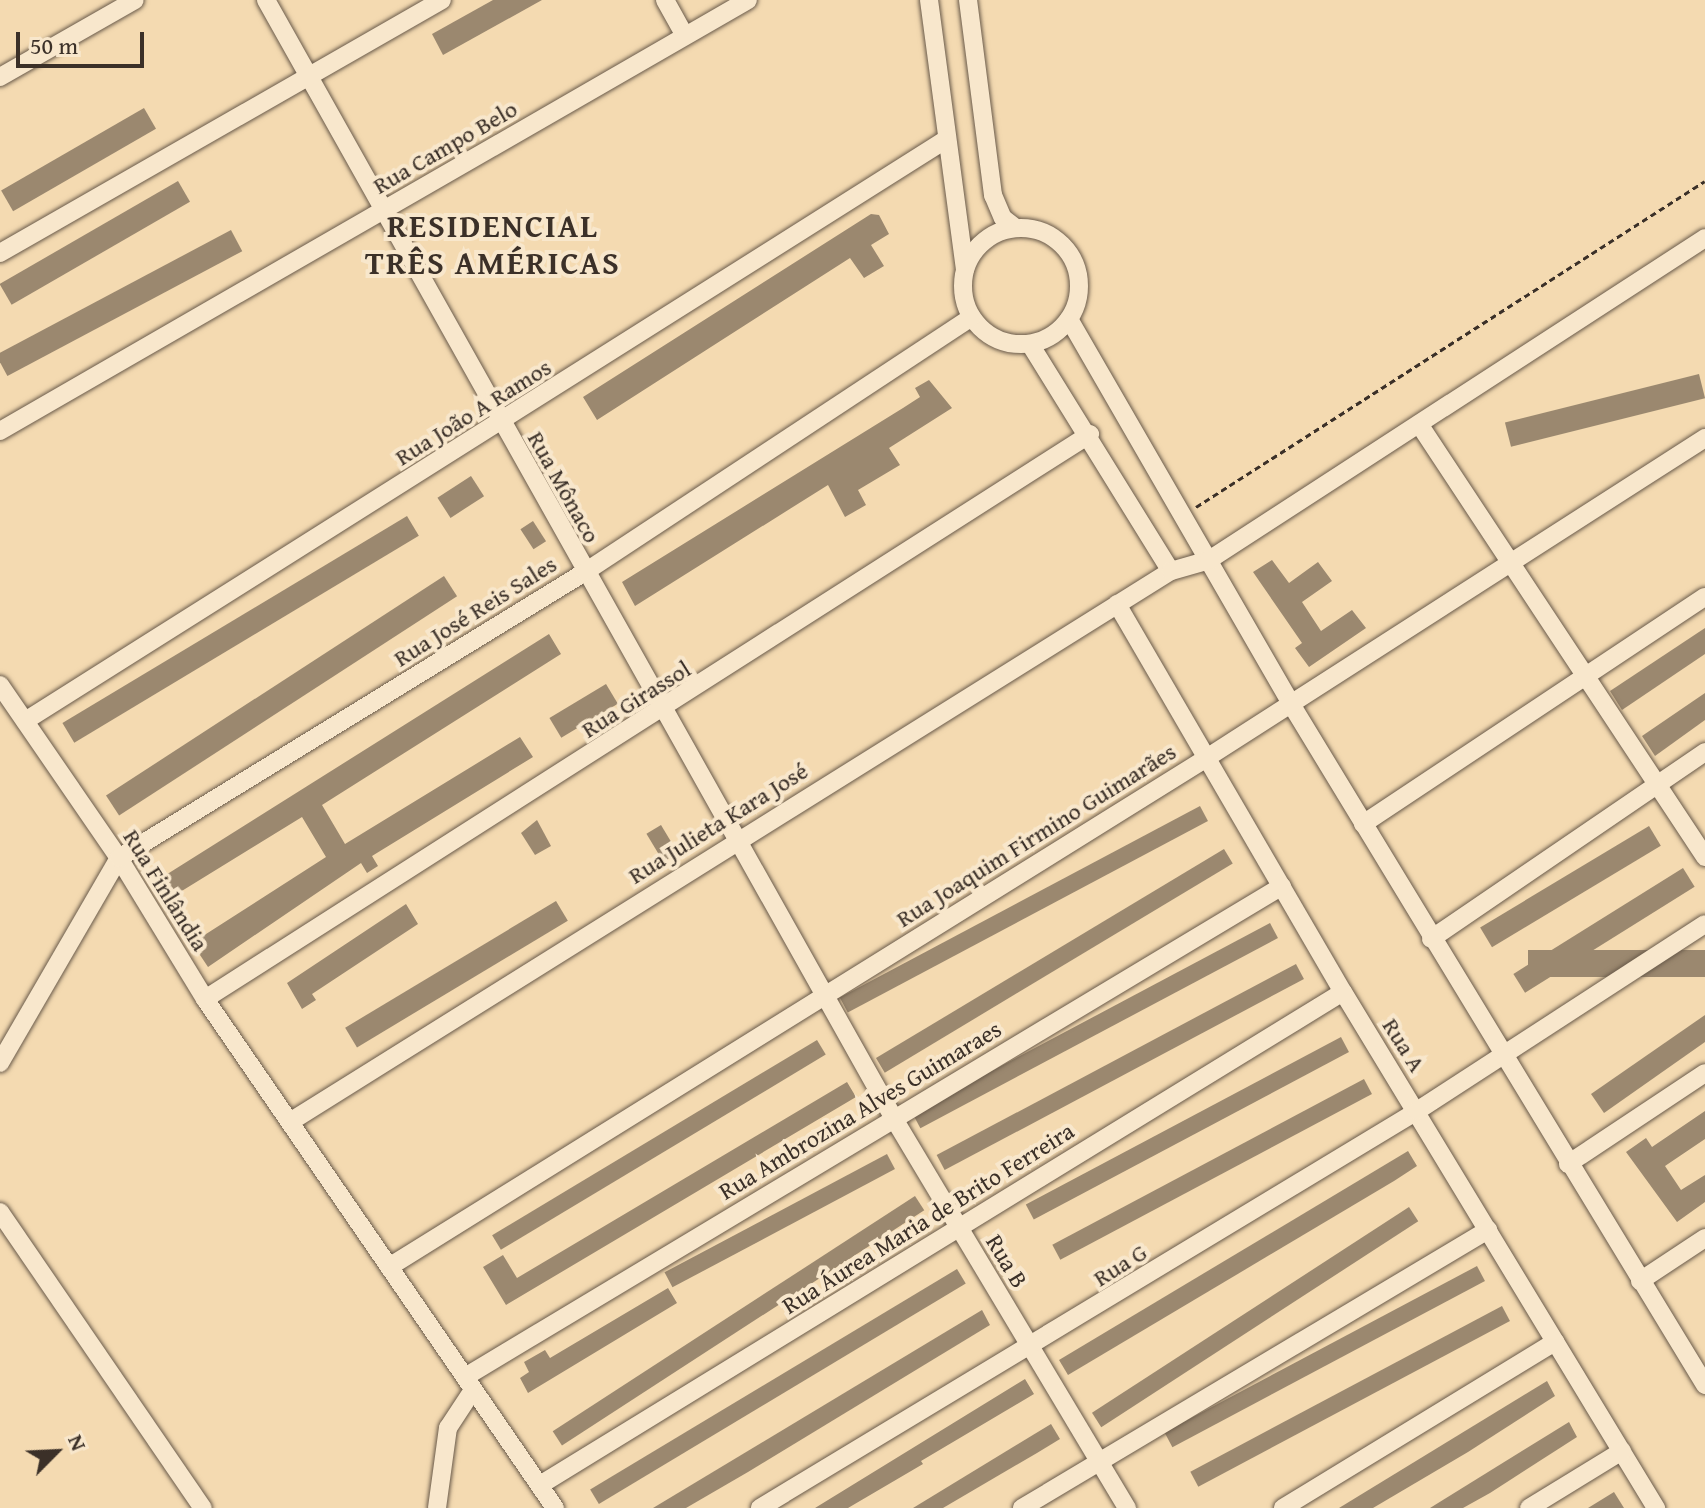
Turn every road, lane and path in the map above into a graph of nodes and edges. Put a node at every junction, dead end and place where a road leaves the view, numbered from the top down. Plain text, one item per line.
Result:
1 (135, 0) edge
2 (266, 0) edge
3 (442, 0) edge
4 (665, 0) edge
5 (748, 0) edge
6 (929, 0) edge
7 (968, 0) edge
8 (685, 36) junction
9 (0, 77) edge
10 (309, 77) junction
11 (945, 140) junction
12 (1705, 181) edge
13 (383, 210) junction
14 (1016, 228) junction
15 (1705, 238) edge
16 (0, 253) edge
17 (965, 270) junction
18 (971, 317) junction
19 (1069, 319) junction
20 (1030, 344) junction
21 (502, 424) junction
22 (1419, 424) junction
23 (0, 431) edge
24 (1090, 434) junction
25 (1705, 438) edge
26 (1183, 516) junction
27 (1209, 560) junction
28 (1510, 563) junction
29 (1171, 571) junction
30 (585, 572) junction
31 (1705, 597) edge
32 (1117, 604) junction
33 (1585, 676) junction
34 (0, 685) edge
35 (1291, 704) junction
36 (662, 711) junction
37 (25, 721) junction
38 (1705, 752) edge
39 (1205, 759) junction
40 (1657, 784) junction
41 (1363, 824) junction
42 (735, 840) junction
43 (1705, 857) edge
44 (119, 858) junction
45 (1282, 886) junction
46 (1705, 924) edge
47 (1431, 939) junction
48 (1343, 992) junction
49 (824, 995) junction
50 (205, 999) junction
51 (1502, 1057) junction
52 (0, 1063) edge
53 (1705, 1073) edge
54 (1417, 1111) junction
55 (893, 1117) junction
56 (293, 1120) junction
57 (1568, 1164) junction
58 (2, 1224) edge
59 (959, 1227) junction
60 (1488, 1230) junction
61 (1705, 1238) edge
62 (389, 1267) junction
63 (1640, 1281) junction
64 (1555, 1342) junction
65 (1031, 1348) junction
66 (469, 1384) junction
67 (1705, 1385) edge
68 (1622, 1451) junction
69 (1100, 1462) junction
70 (540, 1485) junction
71 (203, 1508) edge
72 (437, 1508) edge
73 (555, 1508) edge
74 (760, 1508) edge
75 (1022, 1508) edge
76 (1127, 1508) edge
77 (1283, 1508) edge
78 (1529, 1508) edge
79 (1656, 1508) edge

1 - 9 street
2 - 10 street, Rua Mônaco
3 - 10 street
4 - 8 street
5 - 8 street, Rua Campo Belo
6 - 11 street
7 - 14 street
8 - 13 street, Rua Campo Belo
10 - 13 street, Rua Mônaco
10 - 16 street
11 - 17 street
11 - 21 street, Rua João A Ramos
12 - 26 path
13 - 21 street, Rua Mônaco
13 - 23 street, Rua Campo Belo
14 - 17 street
14 - 19 street
15 - 22 street, Rua Julieta Kara José
17 - 18 street
18 - 20 street
18 - 30 street, Rua José Reis Sales
19 - 20 street
19 - 26 street
20 - 24 street
21 - 30 street, Rua Mônaco
21 - 37 street, Rua João A Ramos
22 - 27 street, Rua Julieta Kara José
22 - 28 street
24 - 29 street
24 - 36 street, Rua Girassol
25 - 28 street, Rua Joaquim Firmino Guimarães
26 - 27 street
27 - 29 street, Rua Julieta Kara José
27 - 35 street
28 - 33 street
28 - 35 street, Rua Joaquim Firmino Guimarães
29 - 32 street, Rua Julieta Kara José
30 - 36 street, Rua Mônaco
30 - 44 street, Rua José Reis Sales
31 - 33 street
32 - 39 street, Rua A
32 - 42 street, Rua Julieta Kara José
33 - 40 street
33 - 41 street
34 - 37 street, Rua Finlândia
35 - 39 street, Rua Joaquim Firmino Guimarães
35 - 41 street
36 - 42 street, Rua Mônaco
36 - 50 street, Rua Girassol
37 - 44 street, Rua Finlândia
38 - 40 street
39 - 45 street, Rua A
39 - 49 street, Rua Joaquim Firmino Guimarães
40 - 43 street
40 - 47 street
41 - 47 street
42 - 49 street, Rua Mônaco
42 - 56 street, Rua Julieta Kara José
44 - 50 street, Rua Finlândia
44 - 52 street
45 - 48 street, Rua A
45 - 55 street, Rua Ambrozina Alves Guimaraes
46 - 51 street, Rua G
47 - 51 street
48 - 54 street, Rua A
48 - 59 street, Rua Áurea Maria de Brito Ferreira
49 - 55 street, Rua B
49 - 62 street, Rua Joaquim Firmino Guimarães
50 - 56 street, Rua Finlândia
51 - 54 street, Rua G
51 - 57 street
53 - 57 street
54 - 60 street, Rua A
54 - 65 street, Rua G
55 - 59 street, Rua B
55 - 66 street, Rua Ambrozina Alves Guimaraes
56 - 62 street, Rua Finlândia
57 - 63 street
58 - 71 street
59 - 65 street, Rua B
59 - 70 street, Rua Áurea Maria de Brito Ferreira
60 - 64 street, Rua A
60 - 69 street
61 - 63 street
62 - 66 street, Rua Finlândia
63 - 67 street
64 - 68 street, Rua A
64 - 77 street
65 - 69 street, Rua B
65 - 74 street, Rua G
66 - 70 street, Rua Finlândia
66 - 72 street
68 - 78 street
68 - 79 street, Rua A
69 - 75 street
69 - 76 street, Rua B
70 - 73 street, Rua Finlândia

